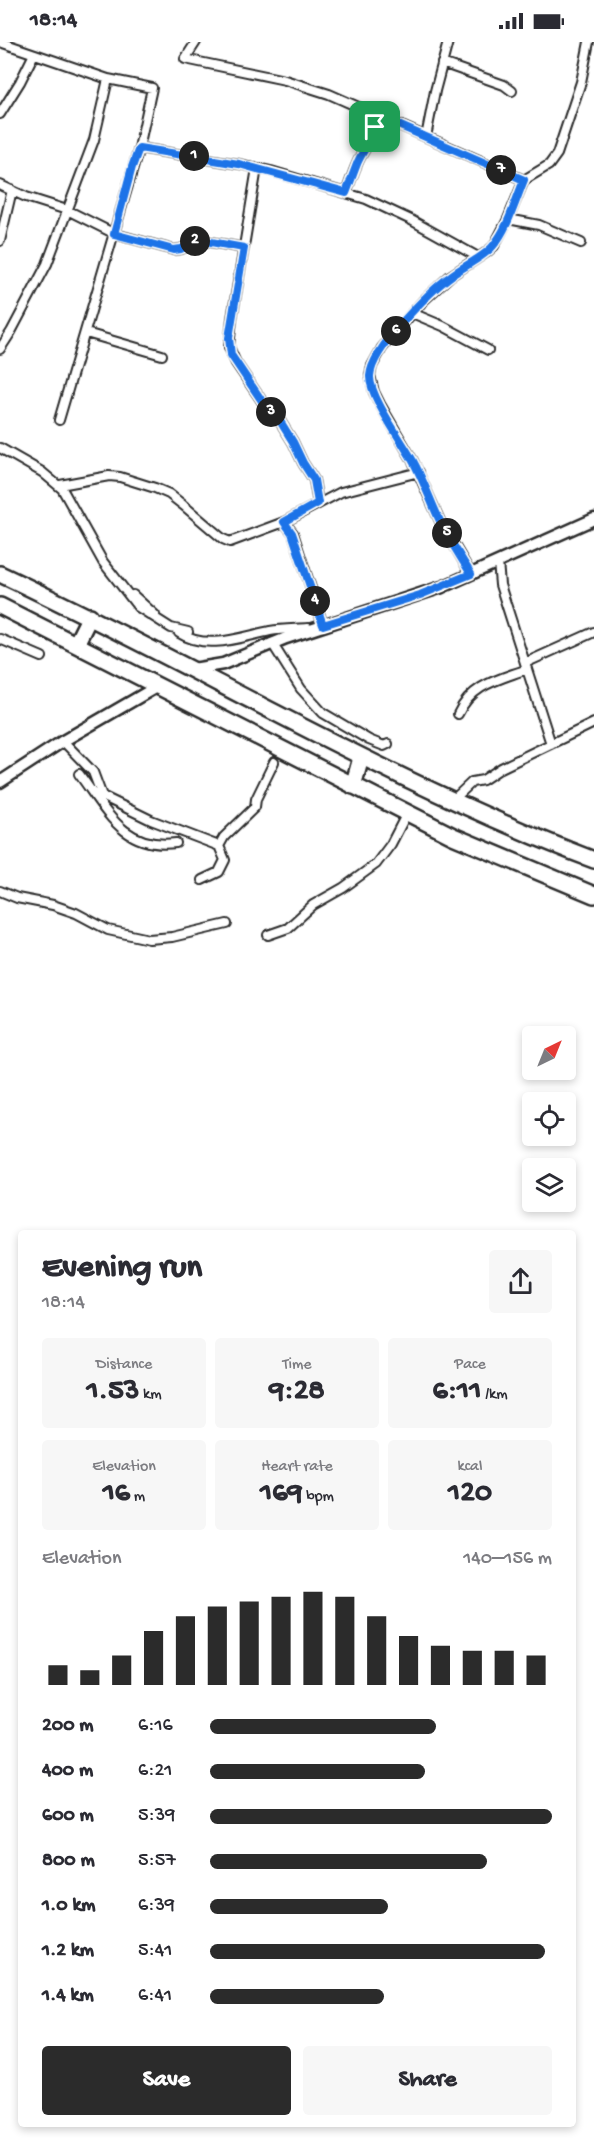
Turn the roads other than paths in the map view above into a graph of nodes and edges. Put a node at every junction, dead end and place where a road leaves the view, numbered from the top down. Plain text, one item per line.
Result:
1 (0, 42) edge
2 (196, 42) edge
3 (448, 42) edge
4 (589, 42) edge
5 (34, 54) junction
6 (442, 63) junction
7 (108, 79) junction
8 (512, 91) dead end
9 (0, 114) edge
10 (373, 114) junction
11 (426, 137) junction
12 (139, 148) junction
13 (257, 168) junction
14 (524, 180) junction
15 (0, 185) edge
16 (12, 190) junction
17 (346, 193) junction
18 (67, 210) junction
19 (508, 219) junction
20 (114, 234) junction
21 (0, 241) edge
22 (581, 243) dead end
23 (244, 248) junction
24 (478, 257) junction
25 (412, 313) junction
26 (86, 333) junction
27 (1, 347) edge
28 (488, 350) dead end
29 (162, 355) dead end
30 (59, 420) dead end
31 (0, 448) edge
32 (419, 472) junction
33 (60, 485) junction
34 (318, 503) junction
35 (294, 517) junction
36 (594, 519) edge
37 (284, 522) junction
38 (292, 533) junction
39 (498, 562) junction
40 (0, 574) edge
41 (471, 574) junction
42 (0, 606) edge
43 (90, 616) junction
44 (320, 626) junction
45 (171, 628) junction
46 (188, 632) dead end
47 (594, 632) edge
48 (0, 639) edge
49 (272, 643) junction
50 (76, 644) junction
51 (42, 657) dead end
52 (223, 664) junction
53 (526, 666) junction
54 (193, 669) junction
55 (213, 680) junction
56 (158, 686) junction
57 (458, 714) dead end
58 (594, 723) edge
59 (63, 741) junction
60 (388, 744) dead end
61 (551, 744) junction
62 (361, 758) junction
63 (274, 762) dead end
64 (79, 774) dead end
65 (0, 782) edge
66 (353, 786) junction
67 (452, 801) junction
68 (406, 813) junction
69 (176, 843) dead end
70 (219, 846) junction
71 (594, 860) edge
72 (202, 880) dead end
73 (0, 891) edge
74 (594, 896) edge
75 (227, 924) dead end
76 (268, 935) dead end

1 - 5 street
2 - 10 street
3 - 6 street
4 - 14 street
5 - 7 street
5 - 9 street
6 - 8 street
6 - 11 street
7 - 12 street
7 - 18 street
10 - 11 street
10 - 17 street
11 - 14 street
12 - 13 street
12 - 20 street
13 - 17 street
13 - 23 street
14 - 19 street
15 - 16 street
16 - 18 street
16 - 21 street
17 - 24 street
18 - 20 street
18 - 27 street
19 - 22 street
19 - 24 street
20 - 23 street
20 - 26 street
23 - 34 street
24 - 25 street
25 - 28 street
25 - 32 street
26 - 29 street
26 - 30 street
31 - 33 street
32 - 34 street
32 - 41 street
33 - 37 street
33 - 45 street
34 - 35 street
35 - 37 street
35 - 38 street
36 - 39 street
37 - 38 street
38 - 44 street
39 - 41 street
39 - 53 street
40 - 43 highway
41 - 44 street
42 - 50 highway
43 - 50 highway
43 - 54 highway
44 - 45 street
44 - 49 street
45 - 46 street
47 - 53 street
48 - 51 street
49 - 52 street
49 - 60 street
50 - 56 highway
52 - 54 street
52 - 55 street
53 - 57 street
53 - 61 street
54 - 55 highway
55 - 62 highway
56 - 59 street
56 - 66 highway
58 - 61 street
59 - 65 street
59 - 70 street
61 - 67 street
62 - 66 highway
62 - 67 highway
63 - 70 street
64 - 69 street
66 - 68 highway
67 - 71 highway
68 - 74 highway
68 - 76 street
70 - 72 street
73 - 75 street

